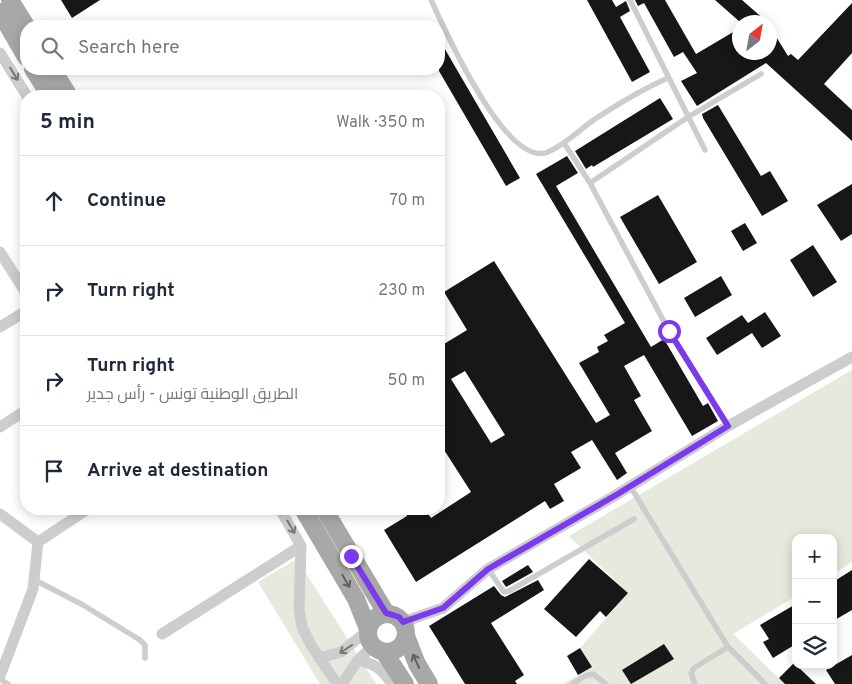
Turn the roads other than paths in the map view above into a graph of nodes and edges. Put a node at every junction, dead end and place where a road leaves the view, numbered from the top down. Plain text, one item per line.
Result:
1 (10, 0) edge
2 (431, 0) edge
3 (630, 0) edge
4 (0, 12) edge
5 (22, 20) edge
6 (440, 20) edge
7 (445, 32) edge
8 (20, 47) edge
9 (0, 53) edge
10 (761, 74) dead end
11 (37, 75) edge
12 (56, 75) edge
13 (668, 78) junction
14 (23, 90) edge
15 (46, 90) edge
16 (65, 90) edge
17 (688, 117) junction
18 (564, 143) junction
19 (705, 150) dead end
20 (590, 183) junction
21 (0, 252) edge
22 (20, 284) edge
23 (20, 315) edge
24 (0, 327) edge
25 (852, 357) edge
26 (20, 414) edge
27 (728, 426) junction
28 (0, 427) edge
29 (630, 486) junction
30 (0, 514) edge
31 (79, 515) edge
32 (283, 515) edge
33 (307, 515) edge
34 (328, 515) edge
35 (634, 519) dead end
36 (38, 542) junction
37 (301, 546) junction
38 (488, 569) junction
39 (35, 580) junction
40 (386, 613) junction
41 (405, 629) junction
42 (162, 634) dead end
43 (373, 639) junction
44 (728, 647) junction
45 (145, 658) dead end
46 (319, 658) junction
47 (358, 660) junction
48 (0, 678) edge
49 (8, 684) edge
50 (336, 684) edge
51 (342, 684) edge
52 (392, 684) edge
53 (405, 684) edge
54 (429, 684) edge
55 (572, 684) edge
56 (606, 684) edge
57 (694, 684) edge
58 (765, 684) edge

1 - 5 main road
2 - 6 lane
3 - 13 lane
4 - 8 main road
7 - 18 lane
9 -> 14 street
10 - 17 lane
11 - 15 main road
12 - 16 main road
13 - 17 lane
13 - 18 lane
17 - 19 lane
17 - 20 lane
18 - 20 lane
20 - 27 lane
21 - 22 street
23 - 24 street
25 - 27 street
26 - 28 street
27 - 29 street
29 - 38 street
29 - 44 lane
30 - 36 street
31 - 36 street
32 -> 37 street
33 -> 43 main road
34 - 40 main road
35 - 38 lane
36 - 39 street
37 - 42 street
37 - 46 street
38 - 41 street
39 - 45 lane
39 - 48 street
40 - 41 main road
40 - 43 main road
41 - 43 main road
54 -> 41 main road
43 -> 46 street
43 - 47 street
43 - 53 main road
44 - 57 lane
44 - 58 lane
46 - 50 street
47 - 51 street
47 - 52 street
48 - 49 lane
55 - 56 lane

